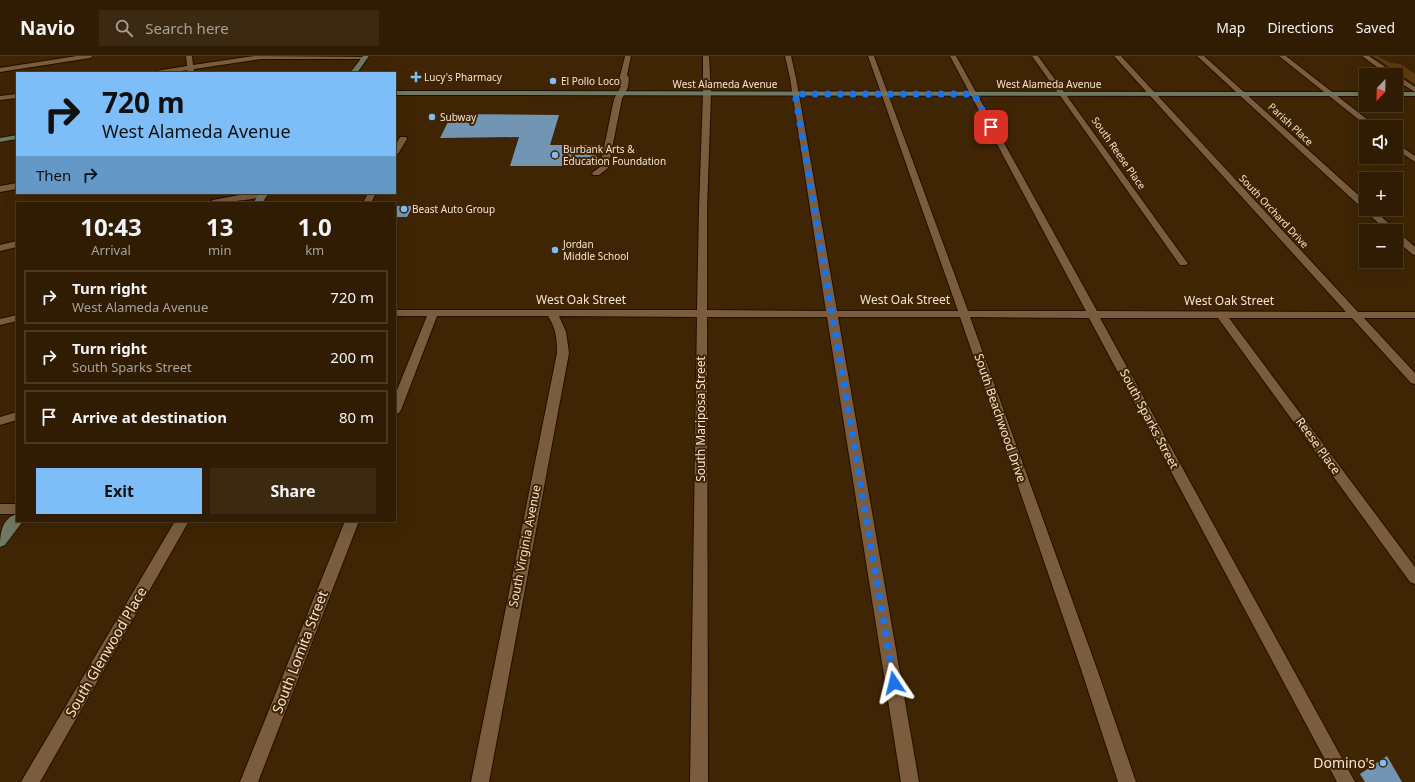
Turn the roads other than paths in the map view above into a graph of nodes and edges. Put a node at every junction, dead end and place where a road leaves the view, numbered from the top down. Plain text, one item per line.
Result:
1 (90, 56) edge
2 (189, 56) edge
3 (365, 56) edge
4 (628, 56) edge
5 (706, 56) edge
6 (788, 56) edge
7 (871, 56) edge
8 (953, 56) edge
9 (1035, 56) edge
10 (1117, 56) edge
11 (1200, 56) edge
12 (1282, 56) edge
13 (1365, 56) edge
14 (1383, 68) edge
15 (0, 70) edge
16 (190, 70) edge
17 (167, 72) edge
18 (354, 72) edge
19 (1403, 82) edge
20 (1415, 90) edge
21 (621, 91) junction
22 (396, 93) edge
23 (707, 93) junction
24 (795, 94) junction
25 (885, 94) junction
26 (974, 94) junction
27 (1064, 94) junction
28 (1153, 94) junction
29 (1242, 94) junction
30 (1331, 94) junction
31 (1359, 94) edge
32 (1403, 94) edge
33 (1415, 94) edge
34 (16, 96) edge
35 (0, 98) edge
36 (1364, 120) edge
37 (16, 137) edge
38 (403, 139) dead end
39 (0, 140) edge
40 (396, 150) edge
41 (1403, 151) edge
42 (1415, 160) edge
43 (596, 173) dead end
44 (16, 186) edge
45 (0, 189) edge
46 (264, 194) edge
47 (1359, 201) edge
48 (218, 202) edge
49 (258, 202) edge
50 (1376, 216) edge
51 (1384, 224) edge
52 (1403, 241) edge
53 (16, 244) edge
54 (0, 248) edge
55 (1415, 252) edge
56 (1183, 263) dead end
57 (396, 313) edge
58 (551, 313) junction
59 (702, 313) junction
60 (831, 313) junction
61 (433, 314) junction
62 (963, 314) junction
63 (1093, 314) junction
64 (1221, 314) junction
65 (1356, 315) junction
66 (1415, 315) edge
67 (16, 318) edge
68 (0, 322) edge
69 (1415, 380) edge
70 (396, 407) edge
71 (16, 416) edge
72 (0, 421) edge
73 (0, 509) edge
74 (16, 509) edge
75 (16, 520) edge
76 (181, 522) edge
77 (352, 522) edge
78 (0, 542) edge
79 (1415, 578) edge
80 (30, 782) edge
81 (249, 782) edge
82 (480, 782) edge
83 (699, 782) edge
84 (910, 782) edge
85 (1127, 782) edge
86 (1346, 782) edge

1 - 15 street
2 - 16 street
3 - 16 street
3 - 18 main road
4 - 21 street
5 - 23 street, South Mariposa Street
6 - 24 street
7 - 25 street, South Beachwood Drive
8 - 26 street, South Sparks Street
9 - 27 street, South Reese Place
10 - 28 street, South Orchard Drive
11 - 29 street, Parish Place
12 - 30 street
13 - 14 street
16 - 17 street
19 - 20 street
21 - 22 main road, West Alameda Avenue
21 - 23 main road, West Alameda Avenue
21 - 43 street
23 - 24 main road, West Alameda Avenue
23 - 59 street, South Mariposa Street
24 - 25 main road, West Alameda Avenue
24 - 60 street
25 - 26 main road, West Alameda Avenue
25 - 62 street, South Beachwood Drive
26 - 27 main road, West Alameda Avenue
26 - 63 street, South Sparks Street
27 - 28 main road, West Alameda Avenue
27 - 56 street, South Reese Place
28 - 29 main road, West Alameda Avenue
28 - 65 street, South Orchard Drive
29 - 30 main road, West Alameda Avenue
29 - 47 street, Parish Place
30 - 31 main road, West Alameda Avenue
30 - 36 street
32 - 33 main road
34 - 35 street
37 - 39 main road
38 - 40 street
41 - 42 street
44 - 45 street
46 - 48 street
46 - 49 main road
50 - 51 street, Parish Place
52 - 55 street
53 - 54 street
57 - 61 street, West Oak Street
58 - 59 street, West Oak Street
58 - 61 street, West Oak Street
58 - 82 street, South Virginia Avenue
59 - 60 street, West Oak Street
59 - 83 street, South Mariposa Street
60 - 62 street, West Oak Street
60 - 84 street
61 - 70 street
62 - 63 street, West Oak Street
62 - 85 street, South Beachwood Drive
63 - 64 street, West Oak Street
63 - 86 street, South Sparks Street
64 - 65 street, West Oak Street
64 - 79 street, Reese Place
65 - 66 street, West Oak Street
65 - 69 street, South Orchard Drive
67 - 68 street
71 - 72 street
73 - 74 street
75 - 78 main road
76 - 80 street, South Glenwood Place
77 - 81 street, South Lomita Street

